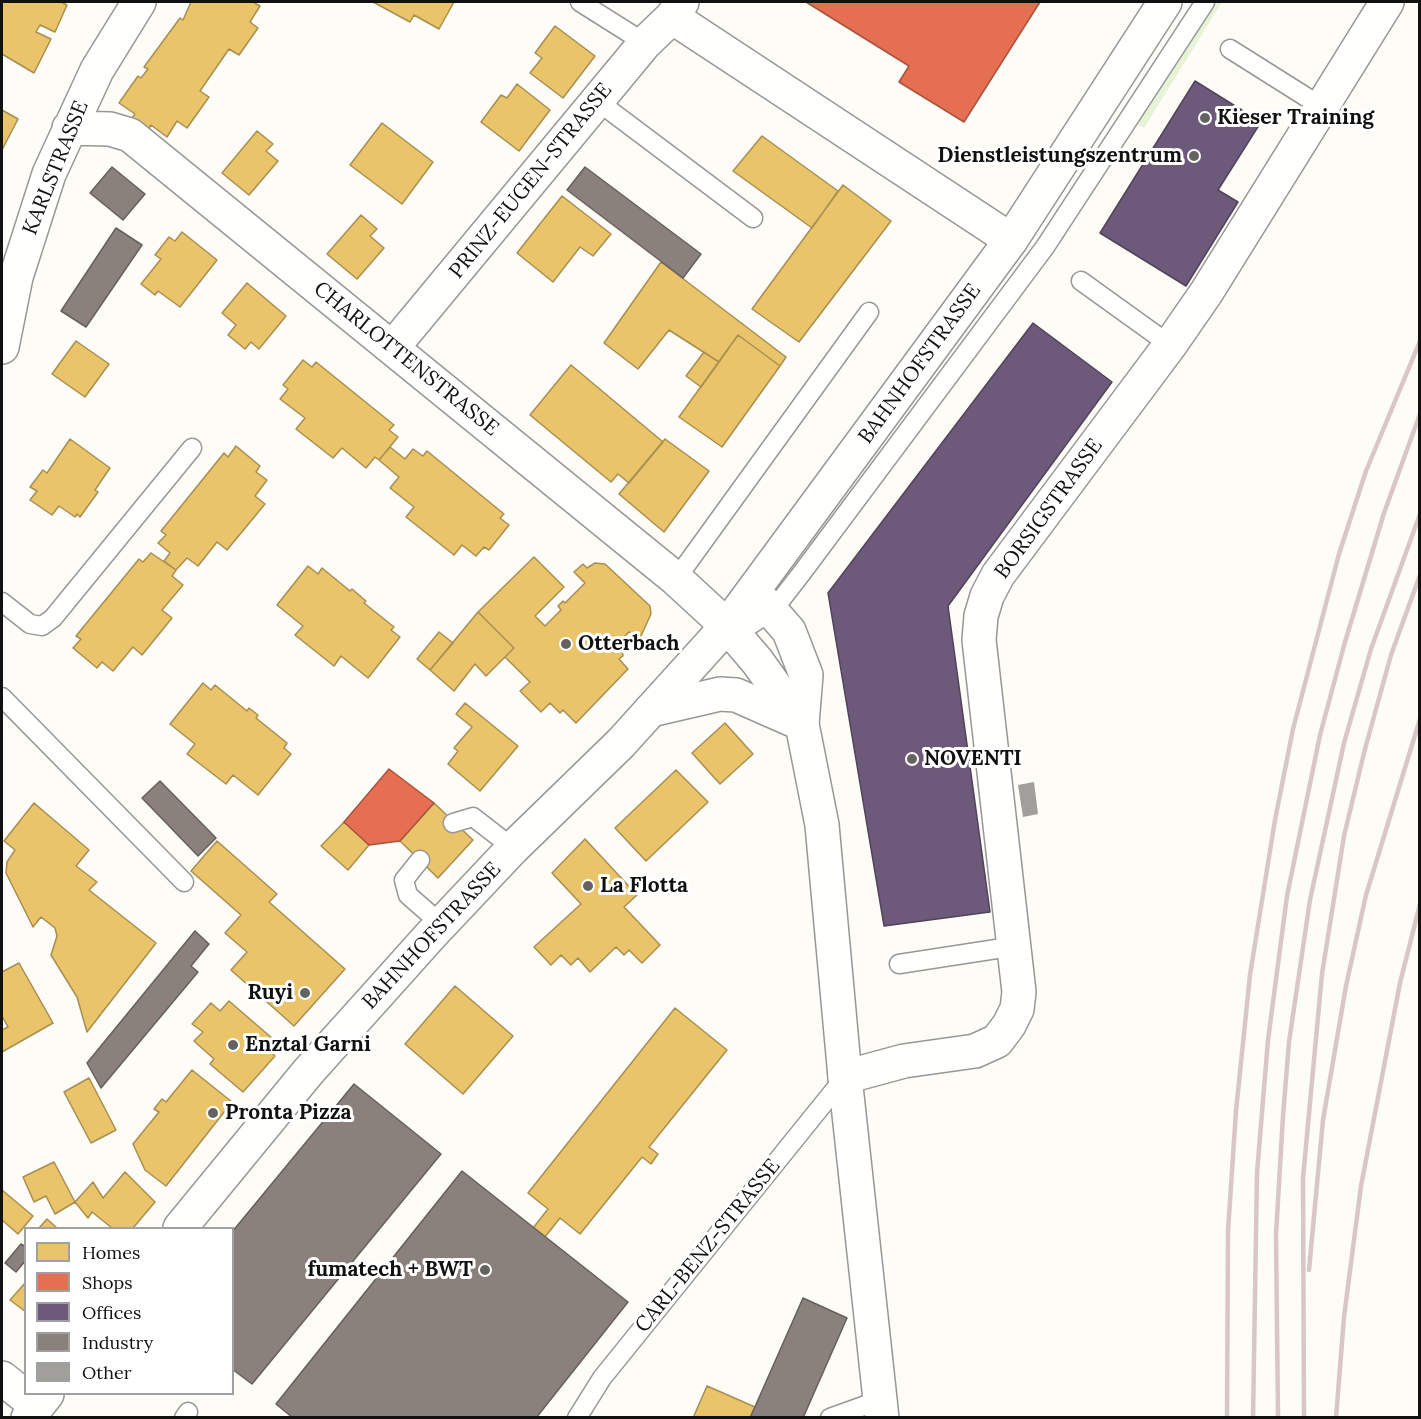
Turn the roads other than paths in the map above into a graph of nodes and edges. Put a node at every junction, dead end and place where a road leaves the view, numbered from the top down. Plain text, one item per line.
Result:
1 (140, 2) edge
2 (580, 2) edge
3 (1166, 2) edge
4 (1204, 2) edge
5 (1388, 2) edge
6 (677, 9) edge
7 (645, 43) junction
8 (1230, 48) dead end
9 (596, 100) junction
10 (1322, 107) junction
11 (69, 128) junction
12 (753, 218) dead end
13 (1011, 240) junction
14 (1081, 281) dead end
15 (869, 312) dead end
16 (1170, 345) junction
17 (2, 347) edge
18 (393, 347) junction
19 (192, 448) dead end
20 (676, 579) junction
21 (763, 600) junction
22 (2, 602) edge
23 (726, 633) junction
24 (2, 697) edge
25 (651, 710) junction
26 (802, 724) junction
27 (453, 823) dead end
28 (513, 848) junction
29 (420, 860) dead end
30 (184, 882) dead end
31 (441, 924) junction
32 (1016, 946) junction
33 (899, 964) dead end
34 (845, 1077) junction
35 (181, 1227) edge
36 (2, 1378) edge
37 (37, 1406) edge
38 (881, 1409) edge
39 (577, 1418) edge
40 (830, 1418) edge

1 - 11 street, KARLSTRASSE
2 - 7 lane
3 - 13 street, BAHNHOFSTRASSE
4 - 21 lane
5 - 10 street, BORSIGSTRASSE
6 - 7 street, PRINZ-EUGEN-STRASSE
6 - 13 street, PRINZ-EUGEN-STRASSE
7 - 9 street, PRINZ-EUGEN-STRASSE
8 - 10 lane
9 - 12 lane
9 - 18 street, PRINZ-EUGEN-STRASSE
10 - 16 street, BORSIGSTRASSE
11 - 17 street, KARLSTRASSE
11 - 18 street, CHARLOTTENSTRASSE
13 - 21 street, BAHNHOFSTRASSE
14 - 16 lane
15 - 20 lane
16 - 32 street, BORSIGSTRASSE
18 - 20 street, CHARLOTTENSTRASSE
19 - 22 lane
20 - 23 street, CHARLOTTENSTRASSE
21 - 23 street, BAHNHOFSTRASSE
21 - 26 street
23 - 25 street, BAHNHOFSTRASSE
23 - 26 street
24 - 30 lane
25 - 26 street
25 - 28 street, BAHNHOFSTRASSE
26 - 34 street
27 - 28 lane
28 - 31 street, BAHNHOFSTRASSE
29 - 31 lane
31 - 35 street, BAHNHOFSTRASSE
32 - 33 lane
32 - 34 street, BORSIGSTRASSE
34 - 38 street
34 - 39 lane, CARL-BENZ-STRASSE
36 - 37 street
38 - 40 lane

